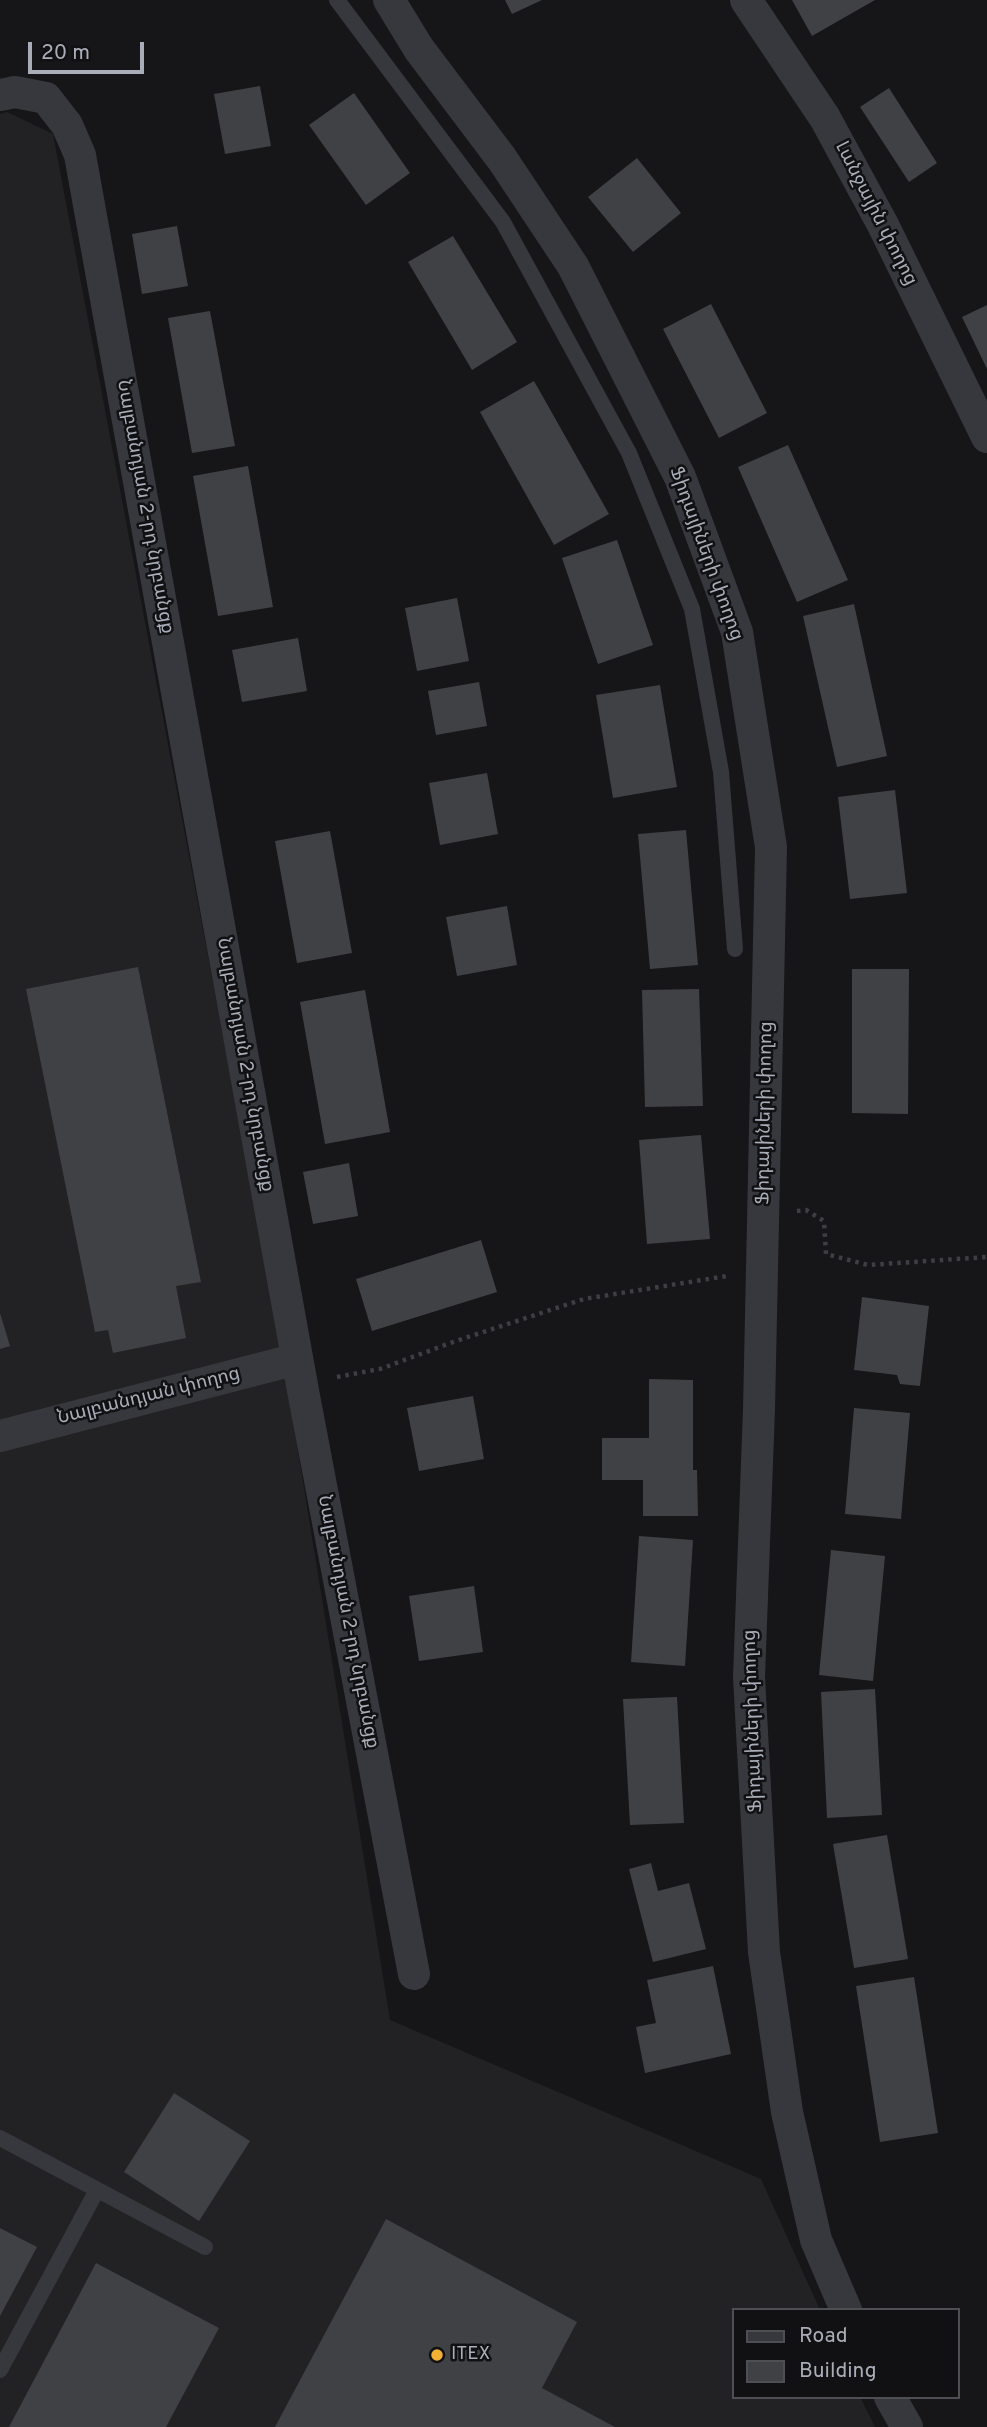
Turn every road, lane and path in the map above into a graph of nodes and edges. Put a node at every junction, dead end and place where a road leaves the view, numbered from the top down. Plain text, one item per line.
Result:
1 (337, 0) edge
2 (388, 0) edge
3 (746, 0) edge
4 (0, 95) edge
5 (987, 437) edge
6 (734, 949) dead end
7 (764, 1212) junction
8 (987, 1257) edge
9 (762, 1270) junction
10 (300, 1371) junction
11 (0, 1436) edge
12 (414, 1974) dead end
13 (0, 2138) edge
14 (97, 2190) junction
15 (205, 2247) dead end
16 (845, 2308) edge
17 (0, 2370) edge
18 (891, 2399) edge
19 (907, 2427) edge

1 - 6 lane
2 - 7 street, Ֆիդայիների փողոց
3 - 5 street, Լանջային փողոց
4 - 10 street, Նալբանդյան 2-րդ նրբանցք
7 - 8 path
7 - 9 street, Ֆիդայիների փողոց
9 - 10 path
9 - 16 street, Ֆիդայիների փողոց
10 - 11 street, Նալբանդյան փողոց
10 - 12 street, Նալբանդյան 2-րդ նրբանցք
13 - 14 lane
14 - 15 lane
14 - 17 lane
18 - 19 street

